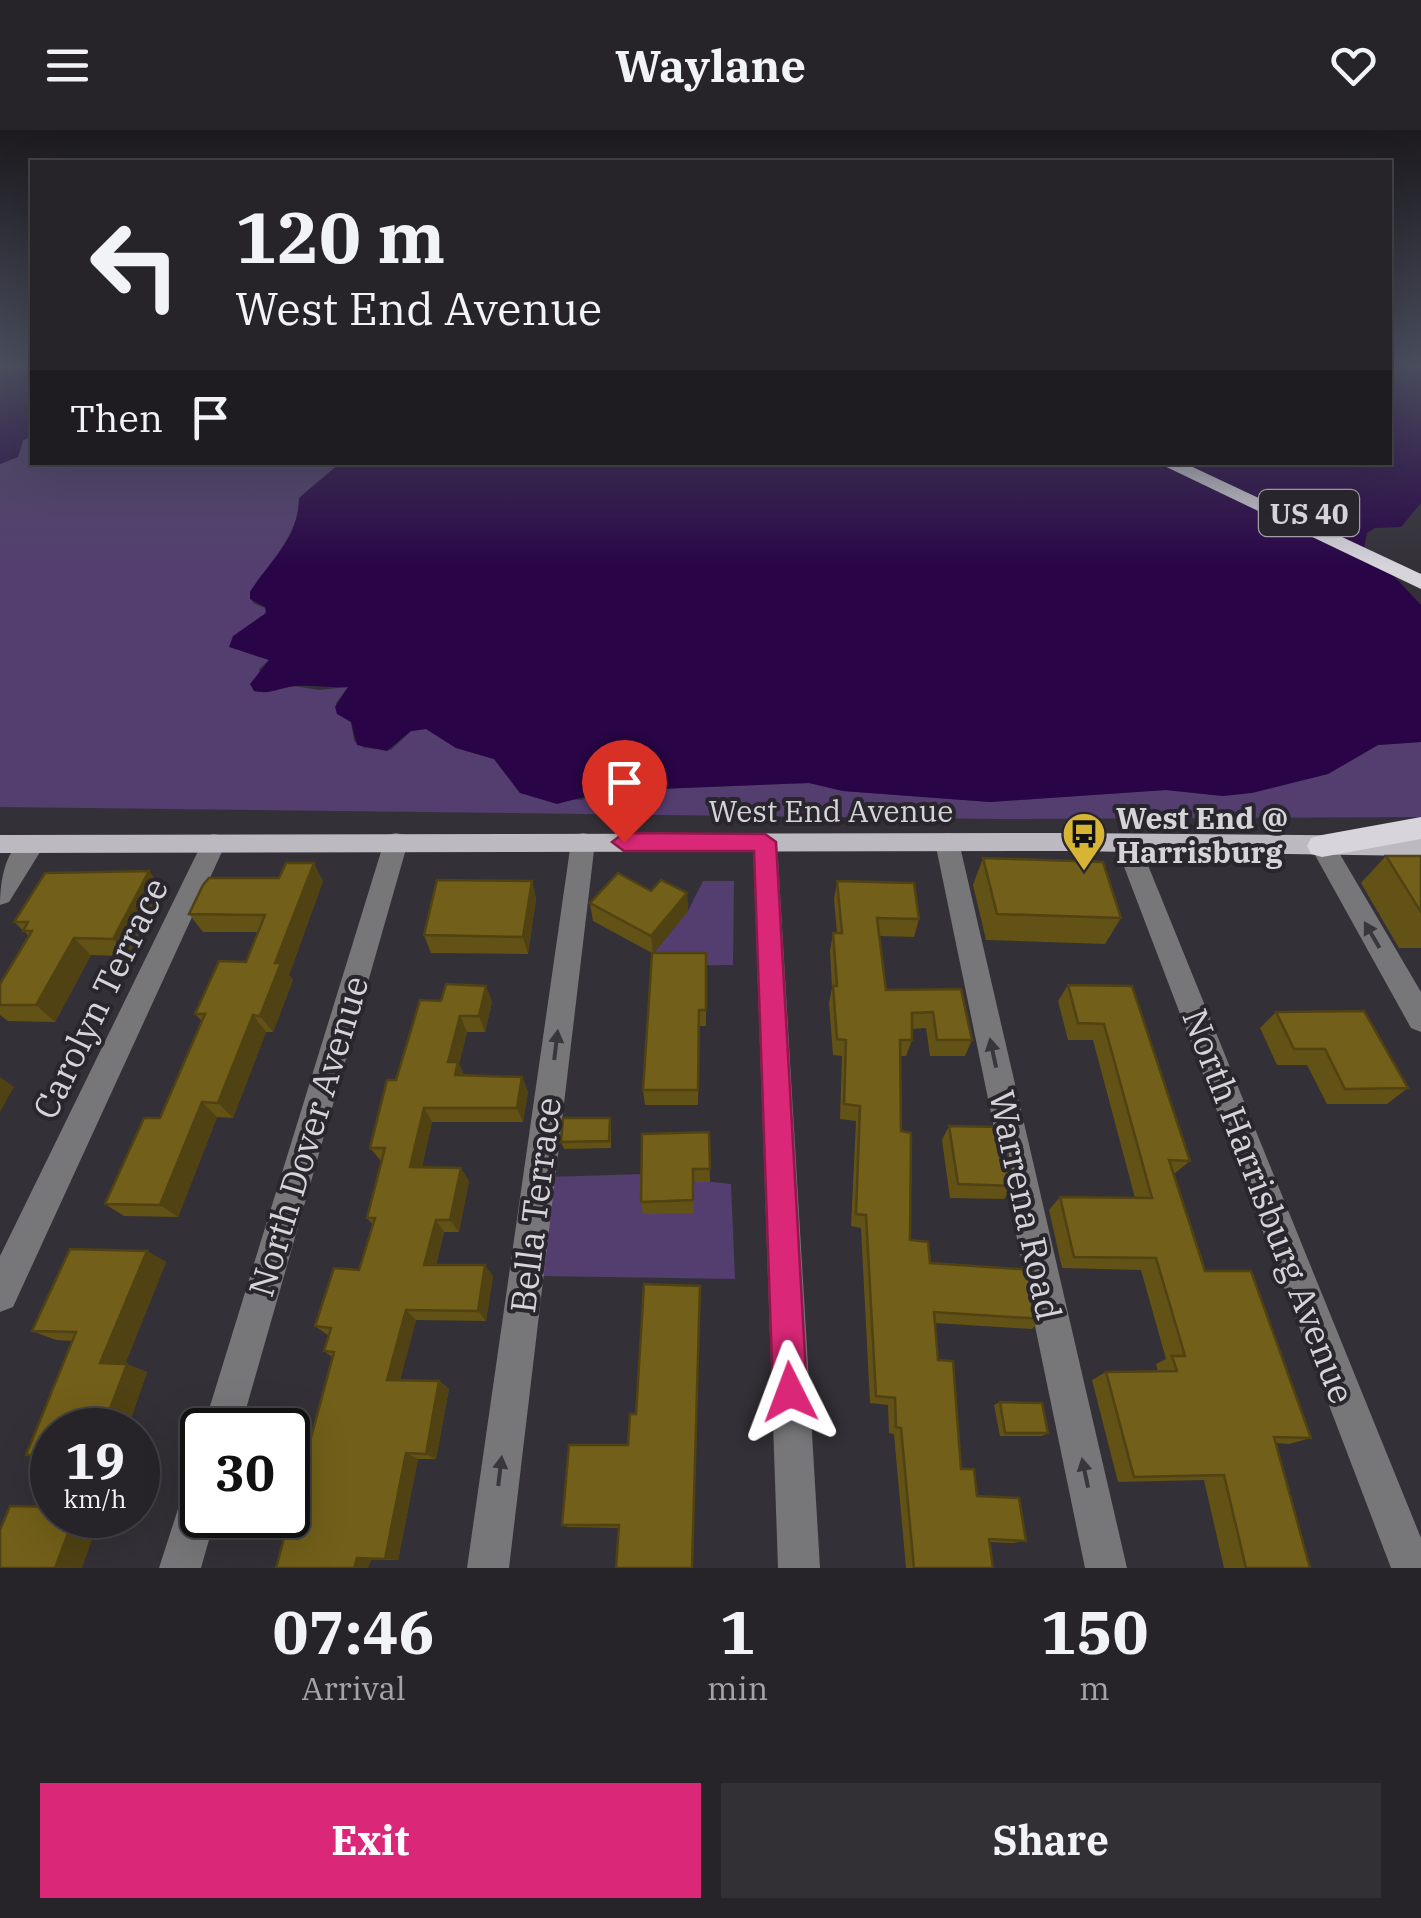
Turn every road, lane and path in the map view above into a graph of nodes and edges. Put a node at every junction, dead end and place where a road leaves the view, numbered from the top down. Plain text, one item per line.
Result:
1 (1173, 465) edge
2 (1203, 465) edge
3 (1415, 573) edge
4 (1421, 828) edge
5 (214, 842) junction
6 (396, 842) junction
7 (583, 842) junction
8 (765, 842) junction
9 (947, 842) junction
10 (1126, 843) junction
11 (0, 844) edge
12 (33, 844) junction
13 (1322, 846) junction
14 (1421, 846) edge
15 (0, 895) edge
16 (1421, 1019) edge
17 (0, 1294) edge
18 (228, 1408) edge
19 (189, 1538) edge
20 (180, 1568) edge
21 (488, 1568) edge
22 (798, 1568) edge
23 (1106, 1568) edge
24 (1412, 1568) edge

1 - 3 highway, US 40
2 - 3 highway, US 40
4 - 13 highway
5 - 6 main road, West End Avenue
5 - 12 main road, West End Avenue
5 - 17 street, Carolyn Terrace
6 - 7 main road, West End Avenue
6 - 18 street, North Dover Avenue
7 - 8 main road, West End Avenue
21 -> 7 street, Bella Terrace
8 - 9 main road, West End Avenue
8 - 22 street
9 - 10 main road, West End Avenue
23 -> 9 street, Warrena Road
10 - 13 main road, West End Avenue
10 - 24 street, North Harrisburg Avenue
11 - 12 main road, West End Avenue
12 - 15 street
13 - 14 main road, West End Avenue
16 -> 13 street
19 - 20 street

